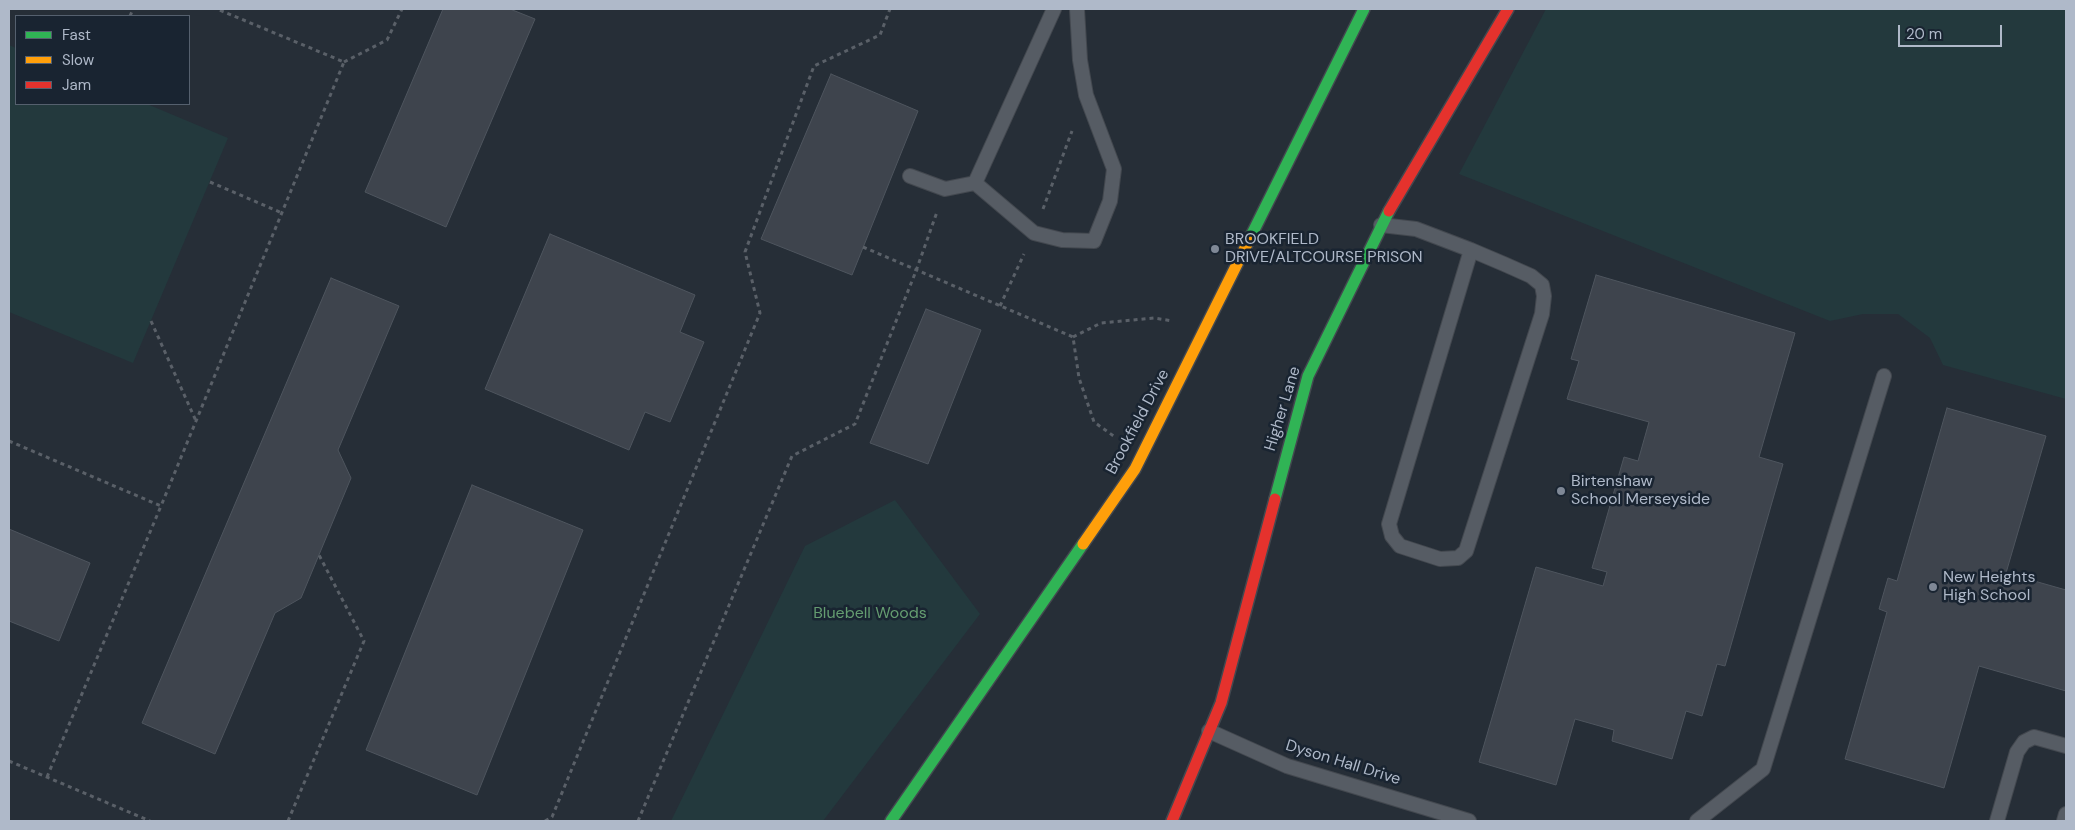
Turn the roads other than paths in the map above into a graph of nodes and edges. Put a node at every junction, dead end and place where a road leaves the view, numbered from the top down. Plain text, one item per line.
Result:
1 (1054, 9) edge
2 (1077, 9) edge
3 (1364, 9) edge
4 (1508, 9) edge
5 (910, 176) dead end
6 (976, 183) junction
7 (1381, 225) junction
8 (1471, 250) junction
9 (1884, 376) dead end
10 (1209, 731) junction
11 (2066, 746) edge
12 (2066, 814) edge
13 (891, 821) edge
14 (1172, 821) edge
15 (1469, 821) edge
16 (1697, 821) edge
17 (1997, 821) edge
18 (2064, 821) edge

1 - 6 lane
2 - 6 lane
3 - 13 street, Brookfield Drive
4 - 7 street, Higher Lane
5 - 6 lane
7 - 8 lane
7 - 10 street, Higher Lane
8 - 8 lane
9 - 16 lane
10 - 14 street, Higher Lane
10 - 15 lane, Dyson Hall Drive
11 - 17 lane
12 - 18 lane

